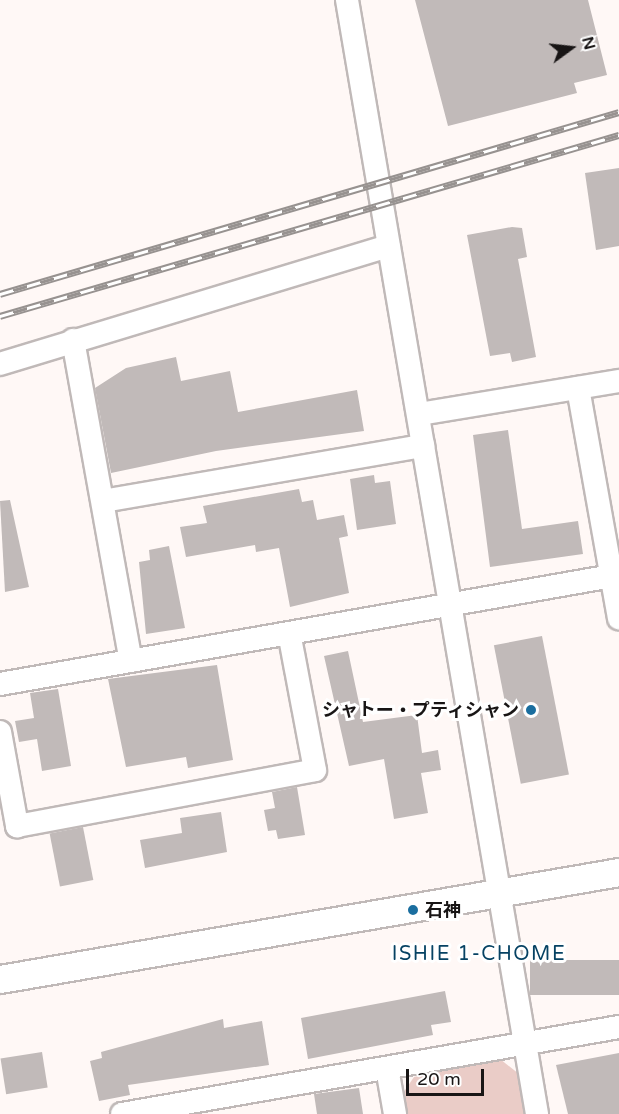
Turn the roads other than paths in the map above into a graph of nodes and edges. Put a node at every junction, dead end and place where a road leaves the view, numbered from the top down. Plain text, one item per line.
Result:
1 (347, 0) edge
2 (388, 246) junction
3 (73, 340) junction
4 (0, 364) edge
5 (619, 381) edge
6 (578, 387) junction
7 (418, 414) junction
8 (423, 446) junction
9 (103, 501) junction
10 (612, 576) junction
11 (450, 604) junction
12 (619, 618) edge
13 (290, 633) junction
14 (131, 661) junction
15 (0, 684) edge
16 (0, 732) edge
17 (619, 872) edge
18 (500, 893) junction
19 (0, 979) edge
20 (619, 1027) edge
21 (524, 1043) junction
22 (387, 1068) junction
23 (122, 1114) edge
24 (394, 1114) edge
25 (537, 1114) edge

1 - 2 street
2 - 3 street
2 - 7 street
3 - 4 street
3 - 9 street
5 - 6 street
6 - 7 street
6 - 10 street
7 - 8 street
8 - 9 street
8 - 11 street
9 - 14 street
10 - 11 street
10 - 12 street
11 - 13 street
11 - 18 street
13 - 14 street
13 - 16 street
14 - 15 street
17 - 18 street
18 - 19 street
18 - 21 street
20 - 21 street
21 - 22 street
21 - 25 street
22 - 23 street
22 - 24 street

